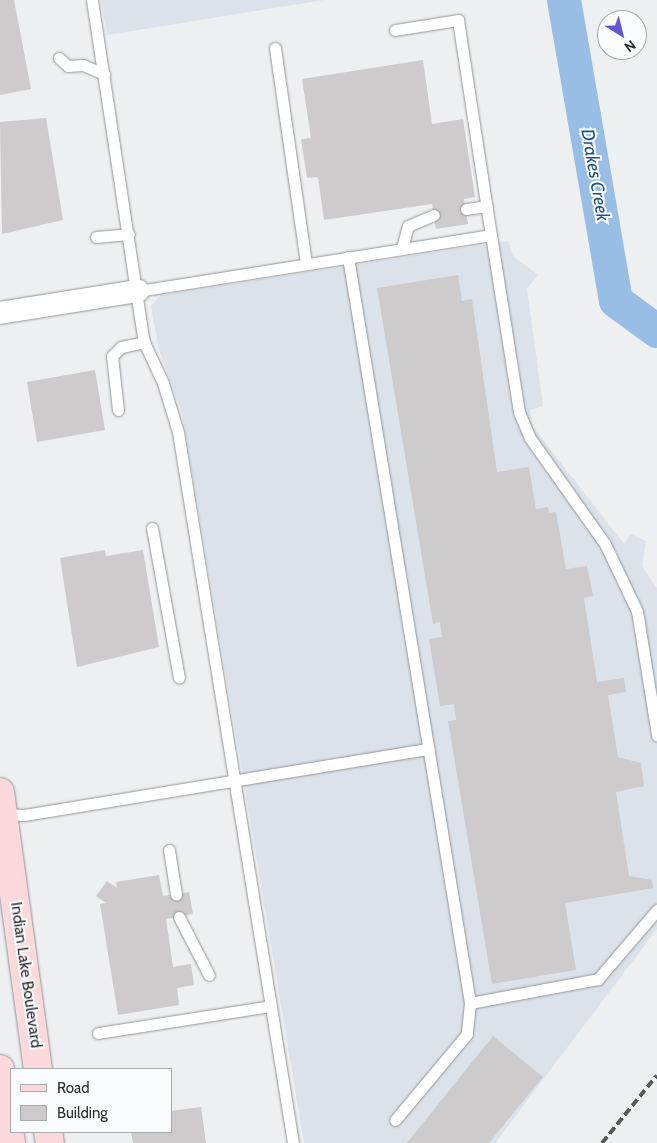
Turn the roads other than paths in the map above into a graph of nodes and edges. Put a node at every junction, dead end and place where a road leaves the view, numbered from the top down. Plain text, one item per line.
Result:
1 (92, 0) edge
2 (395, 30) dead end
3 (275, 48) dead end
4 (59, 58) dead end
5 (104, 74) junction
6 (487, 206) junction
7 (466, 210) dead end
8 (434, 215) dead end
9 (129, 234) junction
10 (491, 235) junction
11 (96, 238) dead end
12 (402, 248) junction
13 (348, 257) junction
14 (306, 263) junction
15 (138, 291) junction
16 (0, 313) edge
17 (144, 342) junction
18 (118, 410) dead end
19 (152, 528) dead end
20 (179, 678) dead end
21 (657, 735) edge
22 (429, 749) junction
23 (232, 782) junction
24 (2, 803) edge
25 (169, 850) dead end
26 (176, 894) dead end
27 (657, 910) edge
28 (179, 917) dead end
29 (209, 975) dead end
30 (470, 1003) junction
31 (271, 1006) junction
32 (98, 1034) dead end
33 (38, 1068) edge
34 (0, 1069) edge
35 (395, 1120) dead end
36 (11, 1143) edge
37 (293, 1143) edge

1 - 5 lane
2 - 6 lane
3 - 14 lane
4 - 5 lane
5 - 9 lane
6 - 7 lane
6 - 10 lane
8 - 12 lane
9 - 11 lane
9 - 15 lane
10 - 12 lane
10 - 21 lane
12 - 13 lane
13 - 14 lane
13 - 22 lane
14 - 15 lane
15 - 16 street
15 - 17 lane
17 - 18 lane
17 - 23 lane
19 - 20 lane
22 - 23 lane
22 - 30 lane
23 - 24 lane
23 - 31 lane
24 - 33 main road, Indian Lake Boulevard
25 - 26 lane
27 - 30 lane
28 - 29 lane
30 - 35 lane
31 - 32 lane
31 - 37 lane
34 - 36 main road

